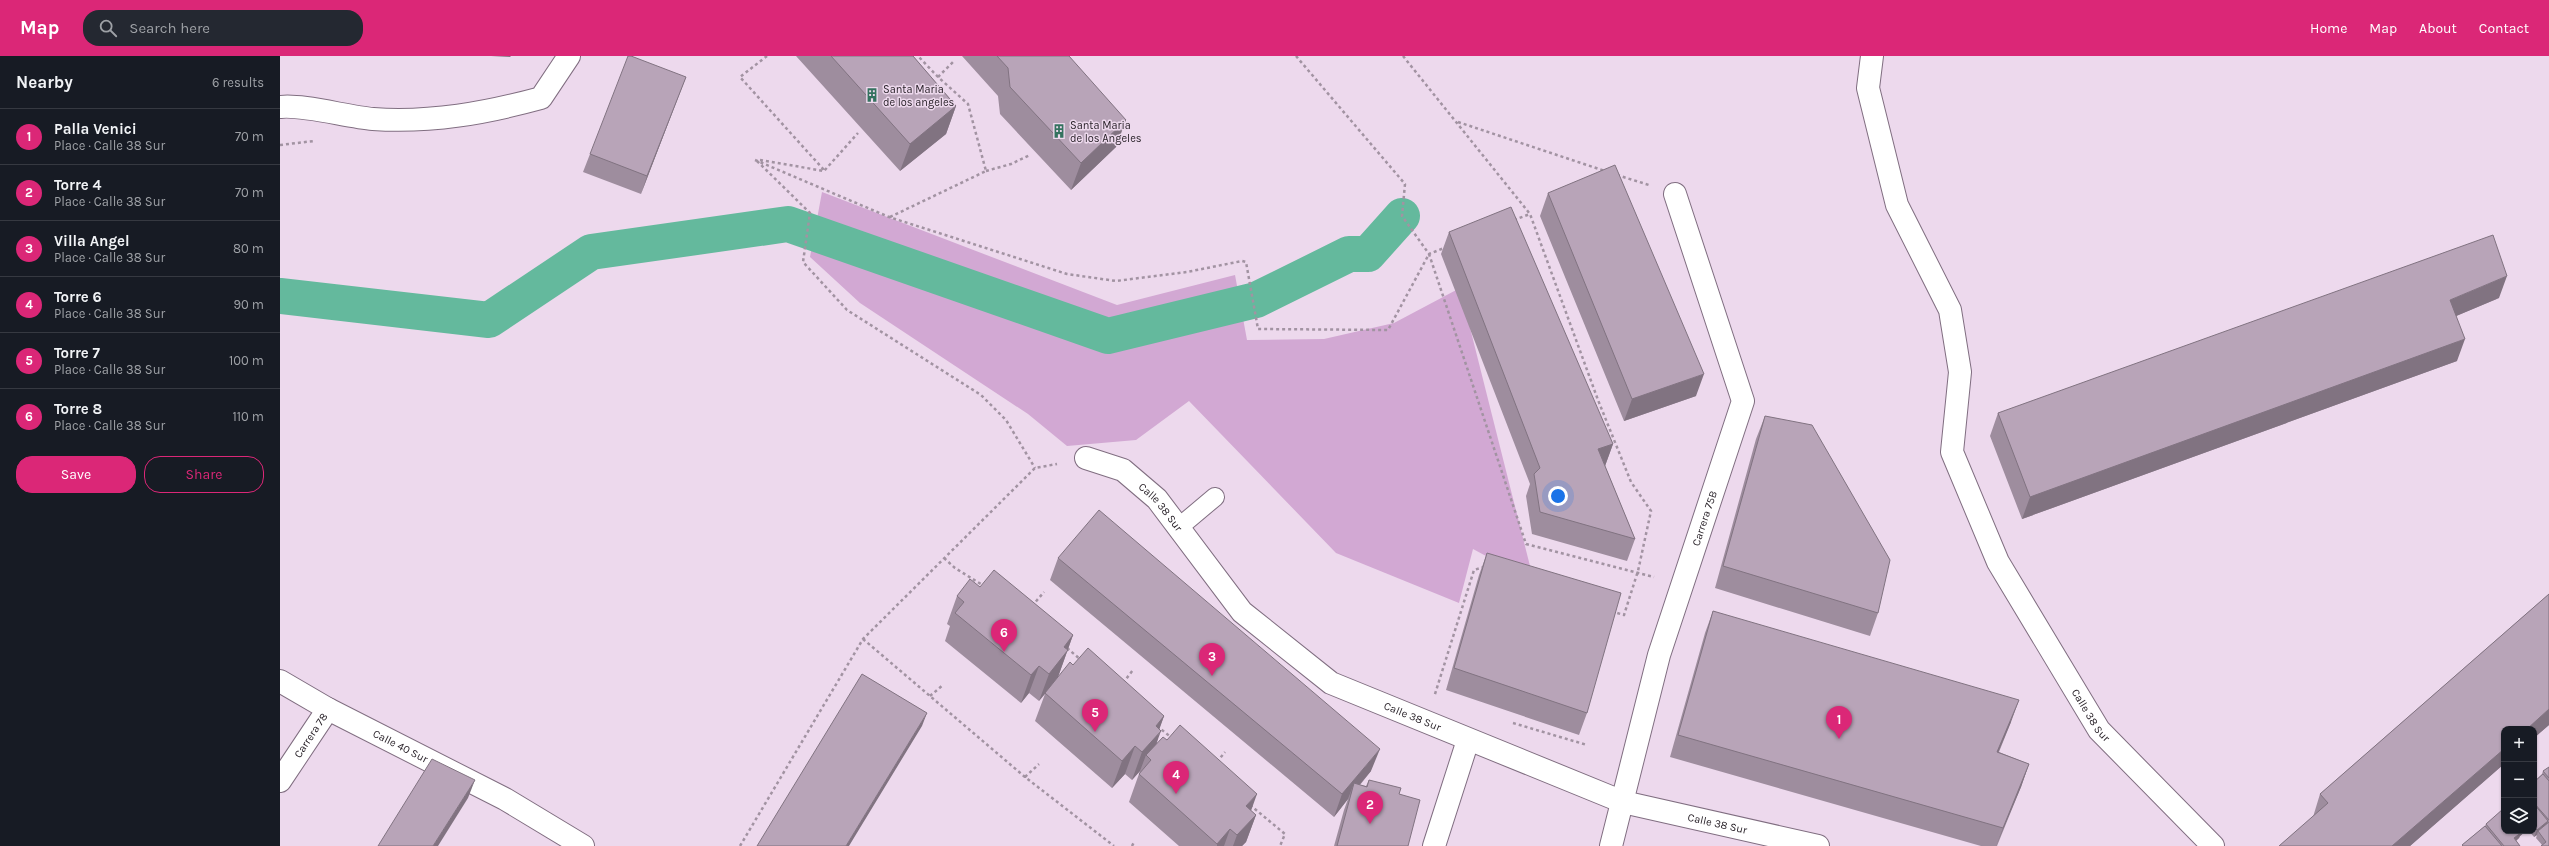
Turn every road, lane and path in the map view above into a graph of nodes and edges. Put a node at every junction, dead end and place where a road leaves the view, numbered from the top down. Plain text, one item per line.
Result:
1 (568, 56) edge
2 (767, 56) edge
3 (918, 56) edge
4 (1296, 56) edge
5 (1403, 56) edge
6 (1872, 56) edge
7 (954, 61) dead end
8 (938, 77) junction
9 (280, 107) edge
10 (1458, 122) junction
11 (858, 134) dead end
12 (1030, 155) dead end
13 (755, 160) junction
14 (824, 170) junction
15 (986, 171) junction
16 (1607, 171) edge
17 (1615, 174) edge
18 (1675, 194) joint
19 (1530, 214) junction
20 (889, 217) junction
21 (1508, 223) edge
22 (1451, 246) edge
23 (1429, 254) junction
24 (1086, 458) dead end
25 (1215, 497) dead end
26 (1178, 528) junction
27 (944, 558) junction
28 (1490, 569) edge
29 (1638, 571) junction
30 (988, 588) edge
31 (1682, 588) junction
32 (1044, 592) dead end
33 (1031, 607) edge
34 (1609, 610) edge
35 (863, 639) junction
36 (1062, 644) edge
37 (1086, 665) edge
38 (1133, 670) dead end
39 (280, 682) edge
40 (943, 685) dead end
41 (1120, 686) edge
42 (930, 696) junction
43 (1433, 700) dead end
44 (328, 709) junction
45 (1152, 721) edge
46 (1506, 721) dead end
47 (1468, 740) junction
48 (1175, 741) edge
49 (1588, 745) dead end
50 (1225, 752) dead end
51 (1039, 764) dead end
52 (1216, 764) edge
53 (1025, 777) junction
54 (280, 781) edge
55 (1245, 800) edge
56 (1623, 802) junction
57 (1134, 842) dead end
58 (583, 846) edge
59 (740, 846) edge
60 (1114, 846) edge
61 (1132, 846) edge
62 (1280, 846) edge
63 (1434, 846) edge
64 (1611, 846) edge
65 (1818, 846) edge
66 (2213, 846) edge

1 - 9 street
2 - 14 path
3 - 8 path
4 - 23 path
5 - 10 path
6 - 66 street, Calle 38 Sur
7 - 8 path
8 - 15 path
10 - 16 path
10 - 19 path
11 - 14 path
12 - 15 path
13 - 14 path
13 - 20 path
13 - 27 path
15 - 20 path
17 - 18 path
18 - 31 street, Carrera 75B
19 - 21 path
19 - 29 path
20 - 23 path
22 - 23 path
23 - 29 path
24 - 26 street, Calle 38 Sur
25 - 26 lane
26 - 47 street, Calle 38 Sur
27 - 30 path
27 - 35 path
28 - 43 path
29 - 31 path
29 - 34 path
31 - 56 street, Carrera 75B
32 - 33 path
35 - 42 path
35 - 59 path
36 - 37 path
38 - 41 path
39 - 44 street, Calle 40 Sur
40 - 42 path
42 - 53 path
44 - 54 street, Carrera 78
44 - 58 street, Calle 40 Sur
45 - 48 path
46 - 49 path
47 - 56 street, Calle 38 Sur
47 - 63 street
50 - 52 path
51 - 53 path
53 - 60 path
55 - 62 path
56 - 64 street, Carrera 75B
56 - 65 street, Calle 38 Sur
57 - 61 path

